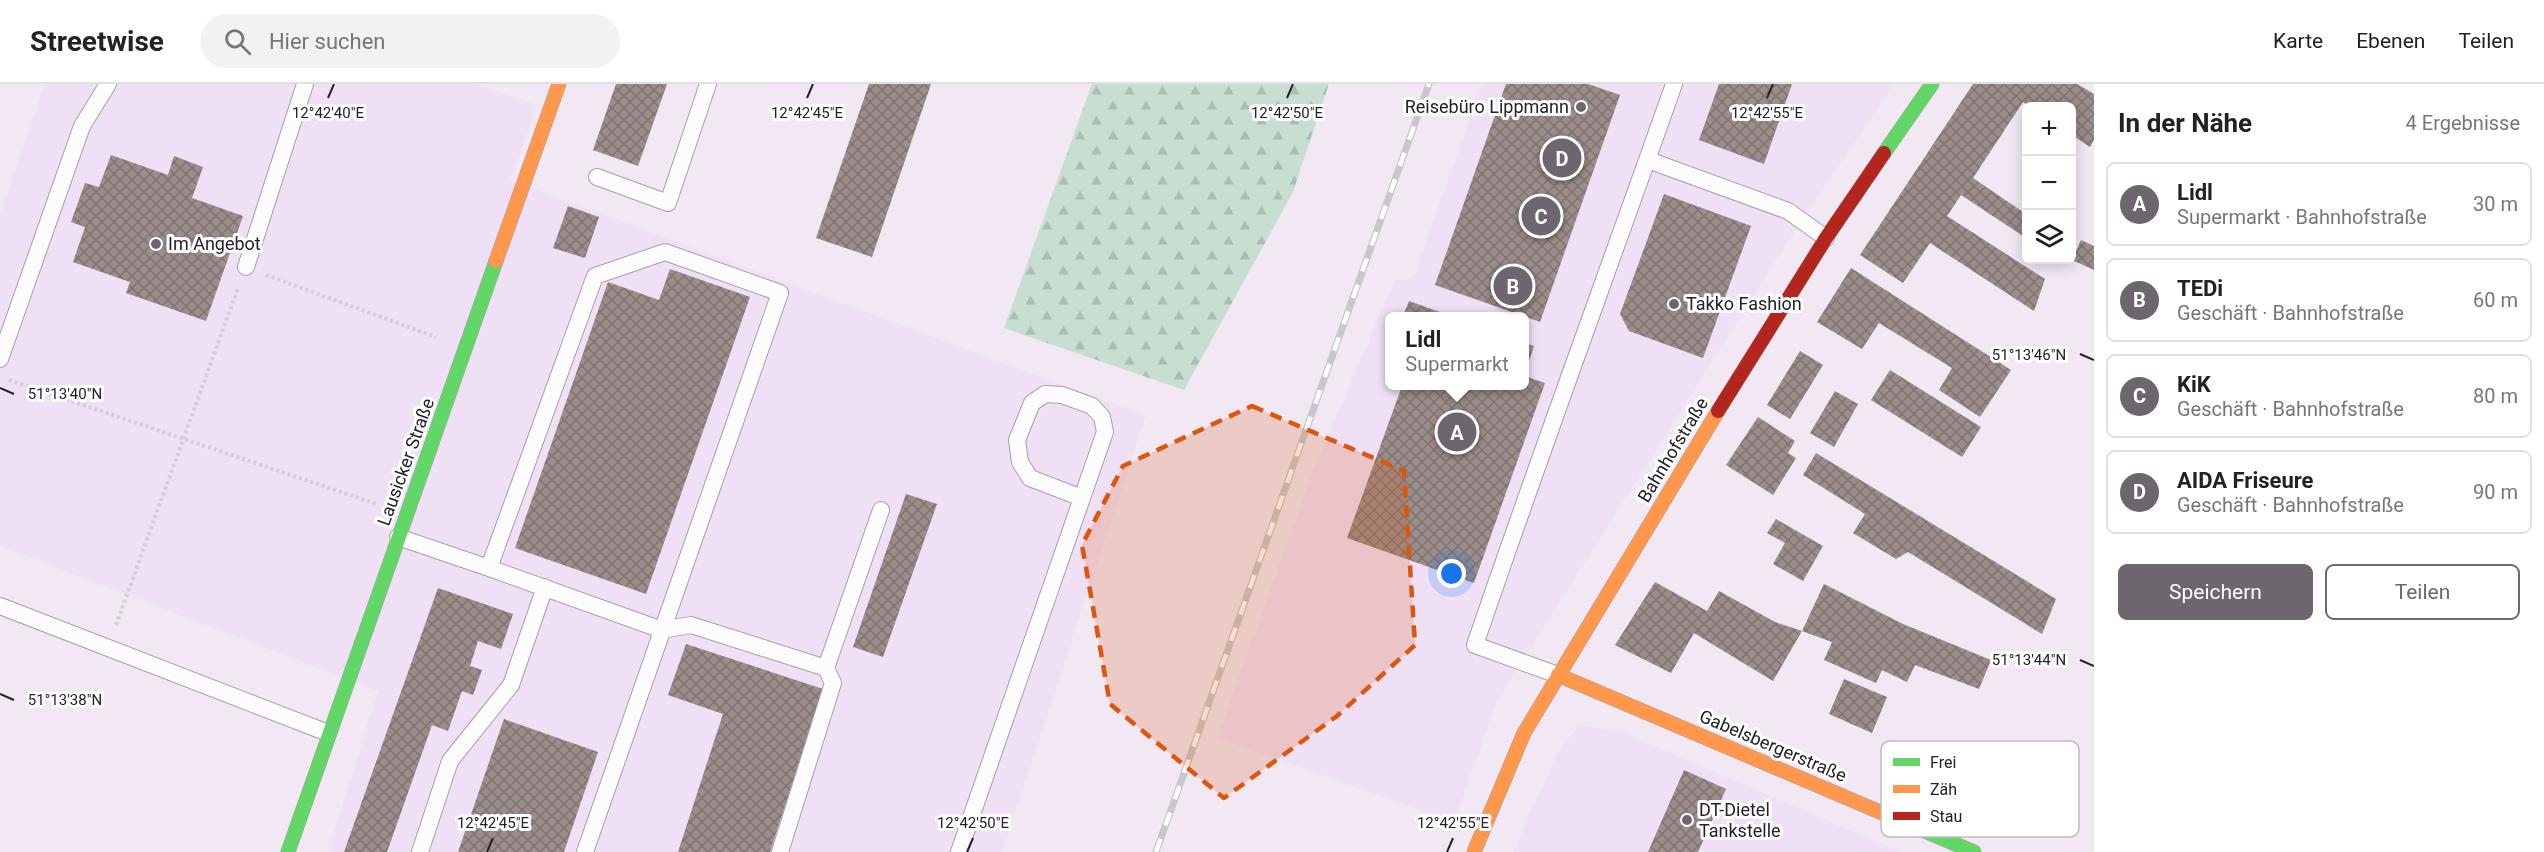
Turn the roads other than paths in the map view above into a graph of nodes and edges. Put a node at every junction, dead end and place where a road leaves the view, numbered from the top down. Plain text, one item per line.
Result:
1 (108, 84) edge
2 (305, 84) edge
3 (559, 84) edge
4 (708, 84) edge
5 (1674, 84) edge
6 (1932, 84) edge
7 (1648, 160) junction
8 (597, 177) dead end
9 (1826, 238) junction
10 (246, 267) road end
11 (0, 359) edge
12 (1082, 498) junction
13 (881, 510) dead end
14 (398, 537) junction
15 (489, 568) junction
16 (545, 587) junction
17 (0, 606) edge
18 (662, 630) junction
19 (826, 668) junction
20 (1558, 675) junction
21 (328, 733) junction
22 (1881, 812) edge
23 (1939, 837) edge
24 (288, 852) edge
25 (420, 852) edge
26 (585, 852) edge
27 (780, 852) edge
28 (959, 852) edge
29 (1474, 852) edge
30 (1974, 852) edge

1 - 11 lane
2 - 10 lane
3 - 14 street, Lausicker Straße
4 - 8 lane
5 - 7 lane
6 - 9 street, Bahnhofstraße
7 - 9 lane
7 - 20 lane
9 - 20 street, Bahnhofstraße
12 - 12 lane
12 - 28 lane
13 - 19 lane
14 - 15 lane
14 - 21 street, Lausicker Straße
15 - 16 lane
15 - 18 lane
16 - 18 lane
16 - 25 lane
17 - 21 lane
18 - 19 lane
18 - 26 lane
19 - 27 lane
20 - 22 street, Gabelsbergerstraße
20 - 29 street, Bahnhofstraße
21 - 24 street, Lausicker Straße
23 - 30 street, Gabelsbergerstraße

